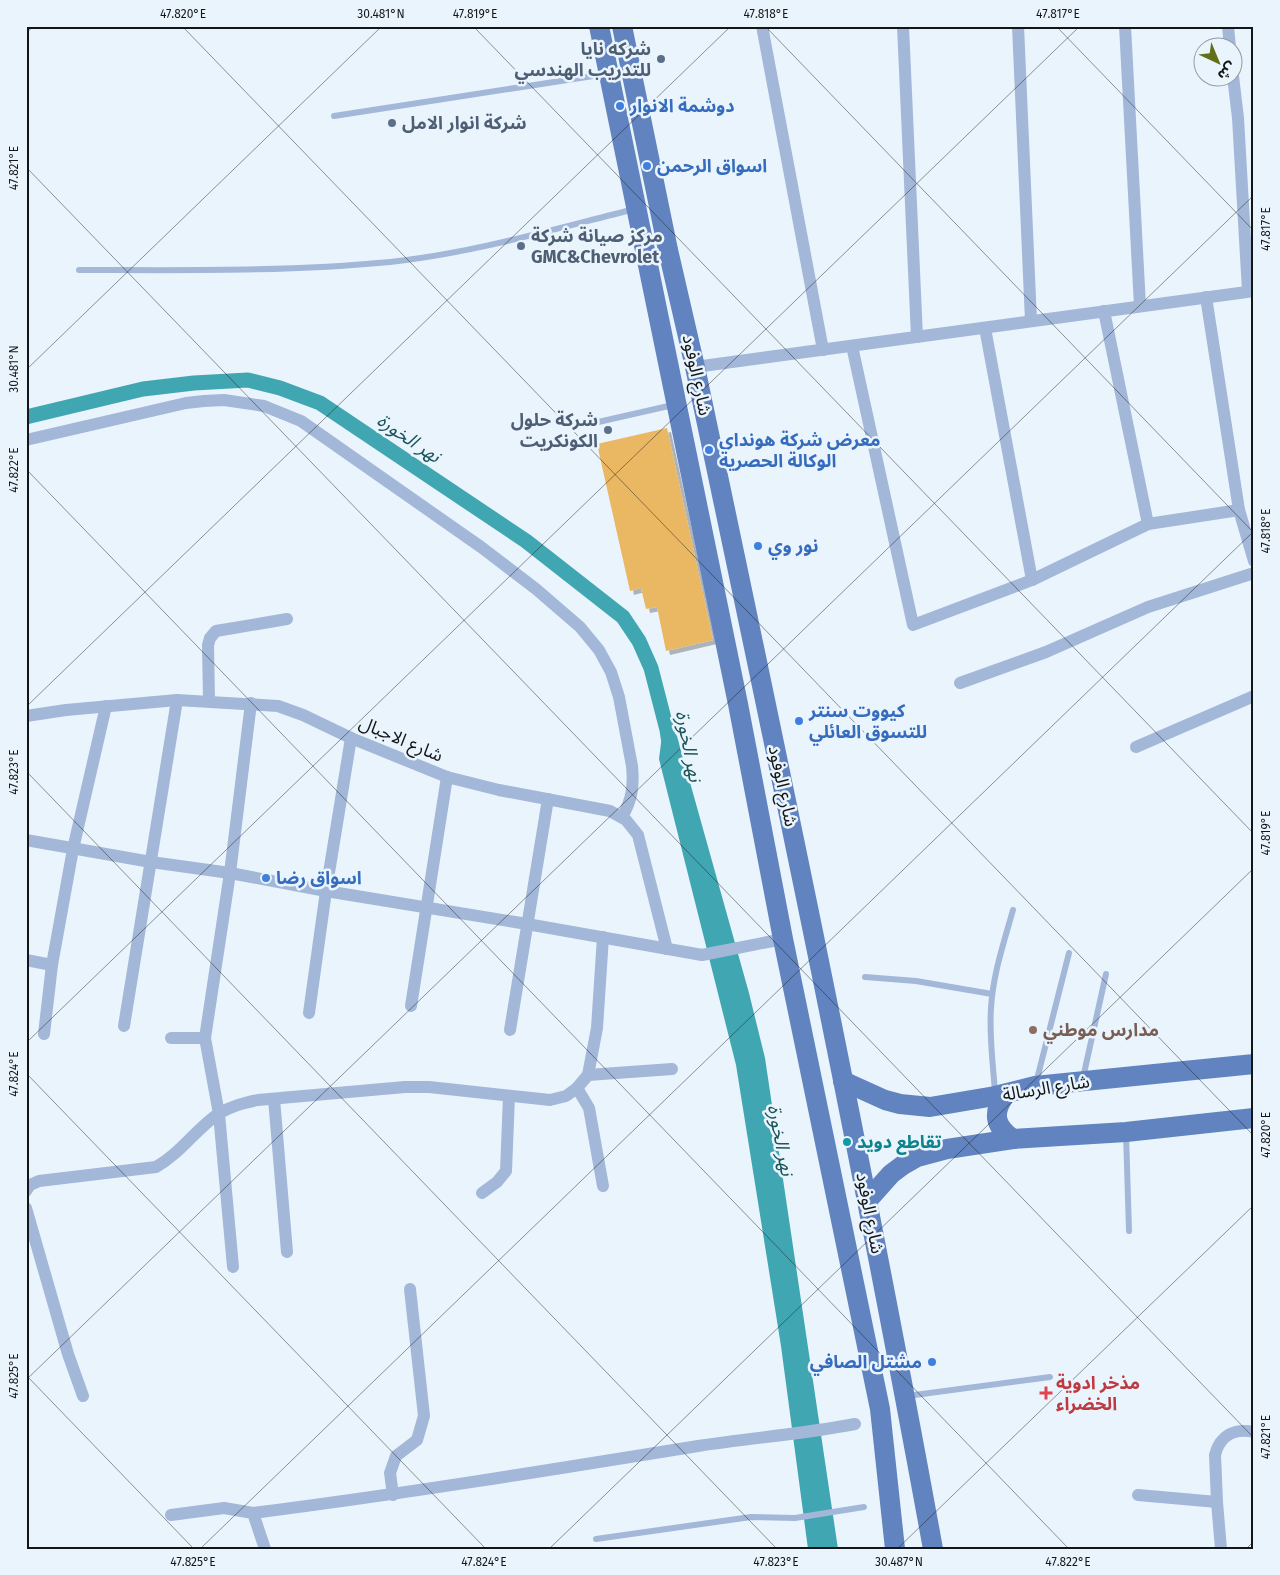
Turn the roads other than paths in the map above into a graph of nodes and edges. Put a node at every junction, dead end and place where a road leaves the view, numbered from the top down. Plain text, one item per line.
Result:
1 (600, 26) edge
2 (622, 26) edge
3 (762, 26) edge
4 (903, 26) edge
5 (1018, 26) edge
6 (1125, 26) edge
7 (609, 74) junction
8 (1234, 88) edge
9 (334, 116) dead end
10 (636, 208) junction
11 (79, 270) dead end
12 (1251, 291) edge
13 (1206, 297) junction
14 (1140, 306) junction
15 (1104, 311) junction
16 (1031, 321) junction
17 (985, 328) junction
18 (917, 337) junction
19 (852, 346) junction
20 (823, 350) junction
21 (695, 367) junction
22 (677, 404) junction
23 (585, 425) dead end
24 (26, 440) edge
25 (1239, 510) junction
26 (1148, 524) junction
27 (1254, 561) edge
28 (1254, 573) edge
29 (1032, 580) junction
30 (287, 619) dead end
31 (960, 683) dead end
32 (1254, 696) edge
33 (177, 700) junction
34 (209, 701) junction
35 (251, 704) junction
36 (106, 706) junction
37 (26, 716) edge
38 (351, 738) junction
39 (1136, 747) dead end
40 (447, 777) junction
41 (548, 800) junction
42 (622, 817) junction
43 (26, 840) edge
44 (73, 849) junction
45 (151, 862) junction
46 (230, 873) junction
47 (326, 891) junction
48 (426, 909) junction
49 (1013, 910) dead end
50 (527, 924) junction
51 (603, 937) junction
52 (783, 939) junction
53 (666, 949) junction
54 (1069, 953) dead end
55 (26, 960) edge
56 (52, 966) junction
57 (1106, 974) dead end
58 (865, 976) dead end
59 (992, 994) junction
60 (411, 1006) dead end
61 (309, 1013) dead end
62 (124, 1026) dead end
63 (510, 1030) dead end
64 (44, 1034) dead end
65 (171, 1038) dead end
66 (205, 1038) junction
67 (1254, 1064) edge
68 (672, 1069) dead end
69 (588, 1075) junction
70 (844, 1081) junction
71 (1082, 1081) junction
72 (1035, 1086) junction
73 (577, 1088) junction
74 (1001, 1095) junction
75 (509, 1096) junction
76 (274, 1099) junction
77 (219, 1114) junction
78 (1254, 1118) edge
79 (1126, 1132) junction
80 (1012, 1139) junction
81 (602, 1186) dead end
82 (28, 1188) edge
83 (482, 1193) dead end
84 (867, 1201) junction
85 (26, 1208) edge
86 (1130, 1231) dead end
87 (287, 1252) dead end
88 (233, 1267) dead end
89 (410, 1289) dead end
90 (1050, 1377) dead end
91 (83, 1396) dead end
92 (906, 1396) junction
93 (855, 1424) dead end
94 (1254, 1432) edge
95 (393, 1495) junction
96 (1138, 1495) dead end
97 (1216, 1502) junction
98 (864, 1507) dead end
99 (253, 1513) junction
100 (171, 1515) dead end
101 (596, 1539) dead end
102 (264, 1549) edge
103 (895, 1549) edge
104 (933, 1549) edge
105 (1221, 1549) edge

1 - 7 main road, شارع الوفود
2 - 21 main road, شارع الوفود
3 - 20 street
4 - 18 street
5 - 16 street
6 - 14 street
7 - 9 lane
7 - 10 main road, شارع الوفود
8 - 12 street
10 - 11 lane
10 - 22 main road, شارع الوفود
12 - 13 street
13 - 14 street
13 - 25 street
14 - 15 street
15 - 16 street
15 - 26 street
16 - 17 street
17 - 18 street
17 - 29 street
18 - 19 street
19 - 20 street
19 - 29 street
20 - 21 street
21 - 70 main road, شارع الوفود
22 - 23 lane
22 - 52 main road, شارع الوفود
24 - 42 street
25 - 26 street
25 - 27 street
26 - 29 street
28 - 31 street
30 - 34 street
32 - 39 street
33 - 34 street, شارع الاجبال
33 - 36 street, شارع الاجبال
33 - 45 street
34 - 35 street, شارع الاجبال
35 - 38 street, شارع الاجبال
35 - 46 street
36 - 37 street, شارع الاجبال
36 - 44 street
38 - 40 street, شارع الاجبال
38 - 47 street
40 - 41 street, شارع الاجبال
40 - 48 street
41 - 42 street, شارع الاجبال
41 - 50 street
42 - 53 street, شارع الاجبال
43 - 44 street
44 - 45 street
44 - 56 street
45 - 46 street
45 - 62 street
46 - 47 street
46 - 66 street
47 - 48 street
47 - 61 street
48 - 50 street
48 - 60 street
49 - 59 lane
50 - 51 street
50 - 63 street
51 - 53 street
51 - 69 street
52 - 53 street
52 - 103 main road, شارع الوفود
54 - 72 lane
55 - 56 street
56 - 64 street
57 - 71 lane
58 - 59 lane
59 - 74 lane
65 - 66 street
66 - 77 street
67 - 71 main road, شارع الرسالة
68 - 69 street
69 - 73 street
70 - 74 main road, شارع الرسالة
70 - 84 main road, شارع الوفود
71 - 72 main road, شارع الرسالة
72 - 74 main road, شارع الرسالة
73 - 75 street
73 - 81 street
74 - 80 main road
75 - 76 street
75 - 83 street
76 - 77 street
76 - 87 street
77 - 82 street
77 - 88 street
78 - 79 main road
79 - 80 main road
79 - 86 lane
80 - 84 main road
84 - 92 main road, شارع الوفود
85 - 91 street
89 - 95 street
90 - 92 lane
92 - 104 main road, شارع الوفود
93 - 95 street
94 - 97 street
95 - 99 street
96 - 97 street
97 - 105 street
98 - 101 lane
99 - 100 street
99 - 102 street

